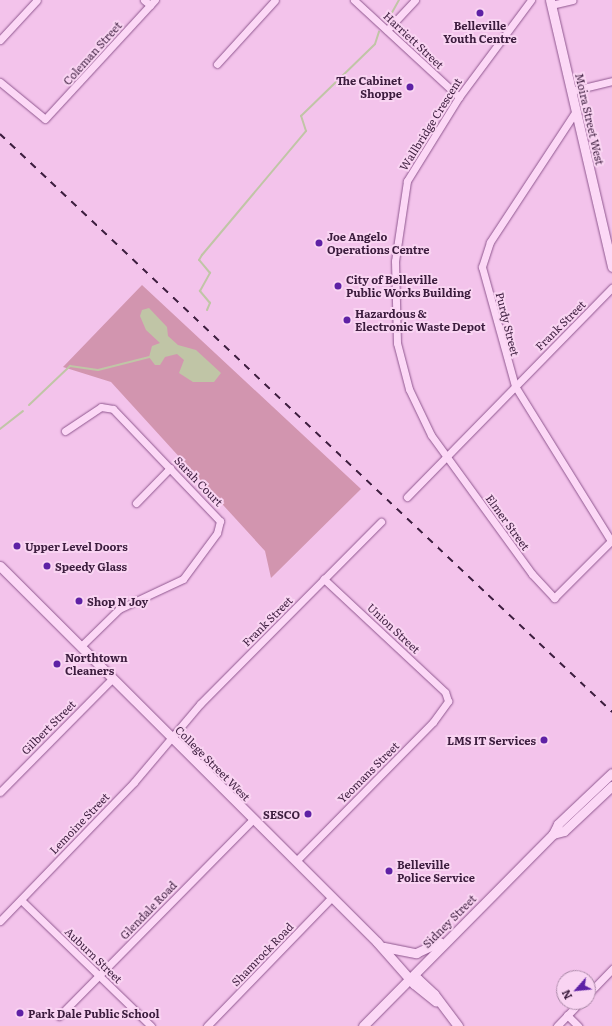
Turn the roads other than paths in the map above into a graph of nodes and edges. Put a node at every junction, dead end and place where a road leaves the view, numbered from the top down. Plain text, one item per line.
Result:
1 (37, 0) edge
2 (144, 0) edge
3 (275, 0) edge
4 (354, 0) edge
5 (415, 0) edge
6 (572, 0) edge
7 (531, 1) edge
8 (153, 3) edge
9 (550, 3) edge
10 (387, 30) junction
11 (0, 40) edge
12 (217, 64) dead end
13 (612, 81) edge
14 (0, 82) edge
15 (571, 91) junction
16 (459, 97) junction
17 (576, 112) junction
18 (612, 264) edge
19 (612, 288) edge
20 (515, 386) junction
21 (65, 431) dead end
22 (447, 456) junction
23 (170, 468) junction
24 (407, 497) dead end
25 (136, 503) dead end
26 (381, 522) dead end
27 (612, 541) edge
28 (0, 566) edge
29 (324, 579) junction
30 (80, 647) junction
31 (112, 679) junction
32 (446, 695) joint
33 (172, 740) junction
34 (612, 773) edge
35 (612, 786) edge
36 (0, 792) edge
37 (253, 819) junction
38 (554, 834) junction
39 (296, 861) junction
40 (332, 897) junction
41 (21, 900) junction
42 (0, 922) edge
43 (451, 936) junction
44 (377, 942) junction
45 (612, 969) edge
46 (99, 976) junction
47 (411, 977) junction
48 (596, 986) edge
49 (572, 1010) edge
50 (567, 1015) junction
51 (60, 1016) dead end
52 (151, 1026) edge
53 (207, 1026) edge
54 (363, 1026) edge
55 (458, 1026) edge
56 (557, 1026) edge
57 (578, 1026) edge

1 - 11 street
2 - 8 street
3 - 12 street
4 - 10 street, Harriett Street
5 - 10 street
6 - 9 street
7 - 16 street, Wallbridge Crescent
8 - 14 street, Coleman Street
9 - 15 main road, Moira Street West
10 - 16 street, Harriett Street
13 - 15 street
15 - 17 main road, Moira Street West
16 - 22 street, Wallbridge Crescent
17 - 18 main road, Moira Street West
17 - 20 street, Purdy Street
19 - 20 street, Frank Street
20 - 22 street, Frank Street
20 - 27 street, Purdy Street
21 - 23 street, Sarah Court
22 - 24 street, Frank Street
22 - 27 street, Elmer Street
23 - 25 street
23 - 30 street, Sarah Court
26 - 29 street, Frank Street
28 - 30 main road, College Street West
29 - 32 street, Union Street
29 - 33 street, Frank Street
30 - 31 main road, College Street West
31 - 33 main road, College Street West
31 - 36 street, Gilbert Street
32 - 39 street, Yeomans Street
33 - 37 main road, College Street West
33 - 41 street, Lemoine Street
34 - 38 main road, Sidney Street
35 - 38 main road, Sidney Street
37 - 39 main road, College Street West
37 - 46 street, Glendale Road
38 - 43 main road, Sidney Street
39 - 40 main road, College Street West
40 - 44 main road, College Street West
40 - 53 street, Shamrock Road
41 - 42 street, Lemoine Street
41 - 46 street, Auburn Street
43 - 44 main road
43 - 47 main road, Sidney Street
44 - 47 main road, College Street West
45 - 48 street
46 - 51 street, Glendale Road
46 - 52 street, Auburn Street
47 - 54 main road, Sidney Street
47 - 55 main road, College Street West
49 - 50 street
50 - 56 street
50 - 57 street

